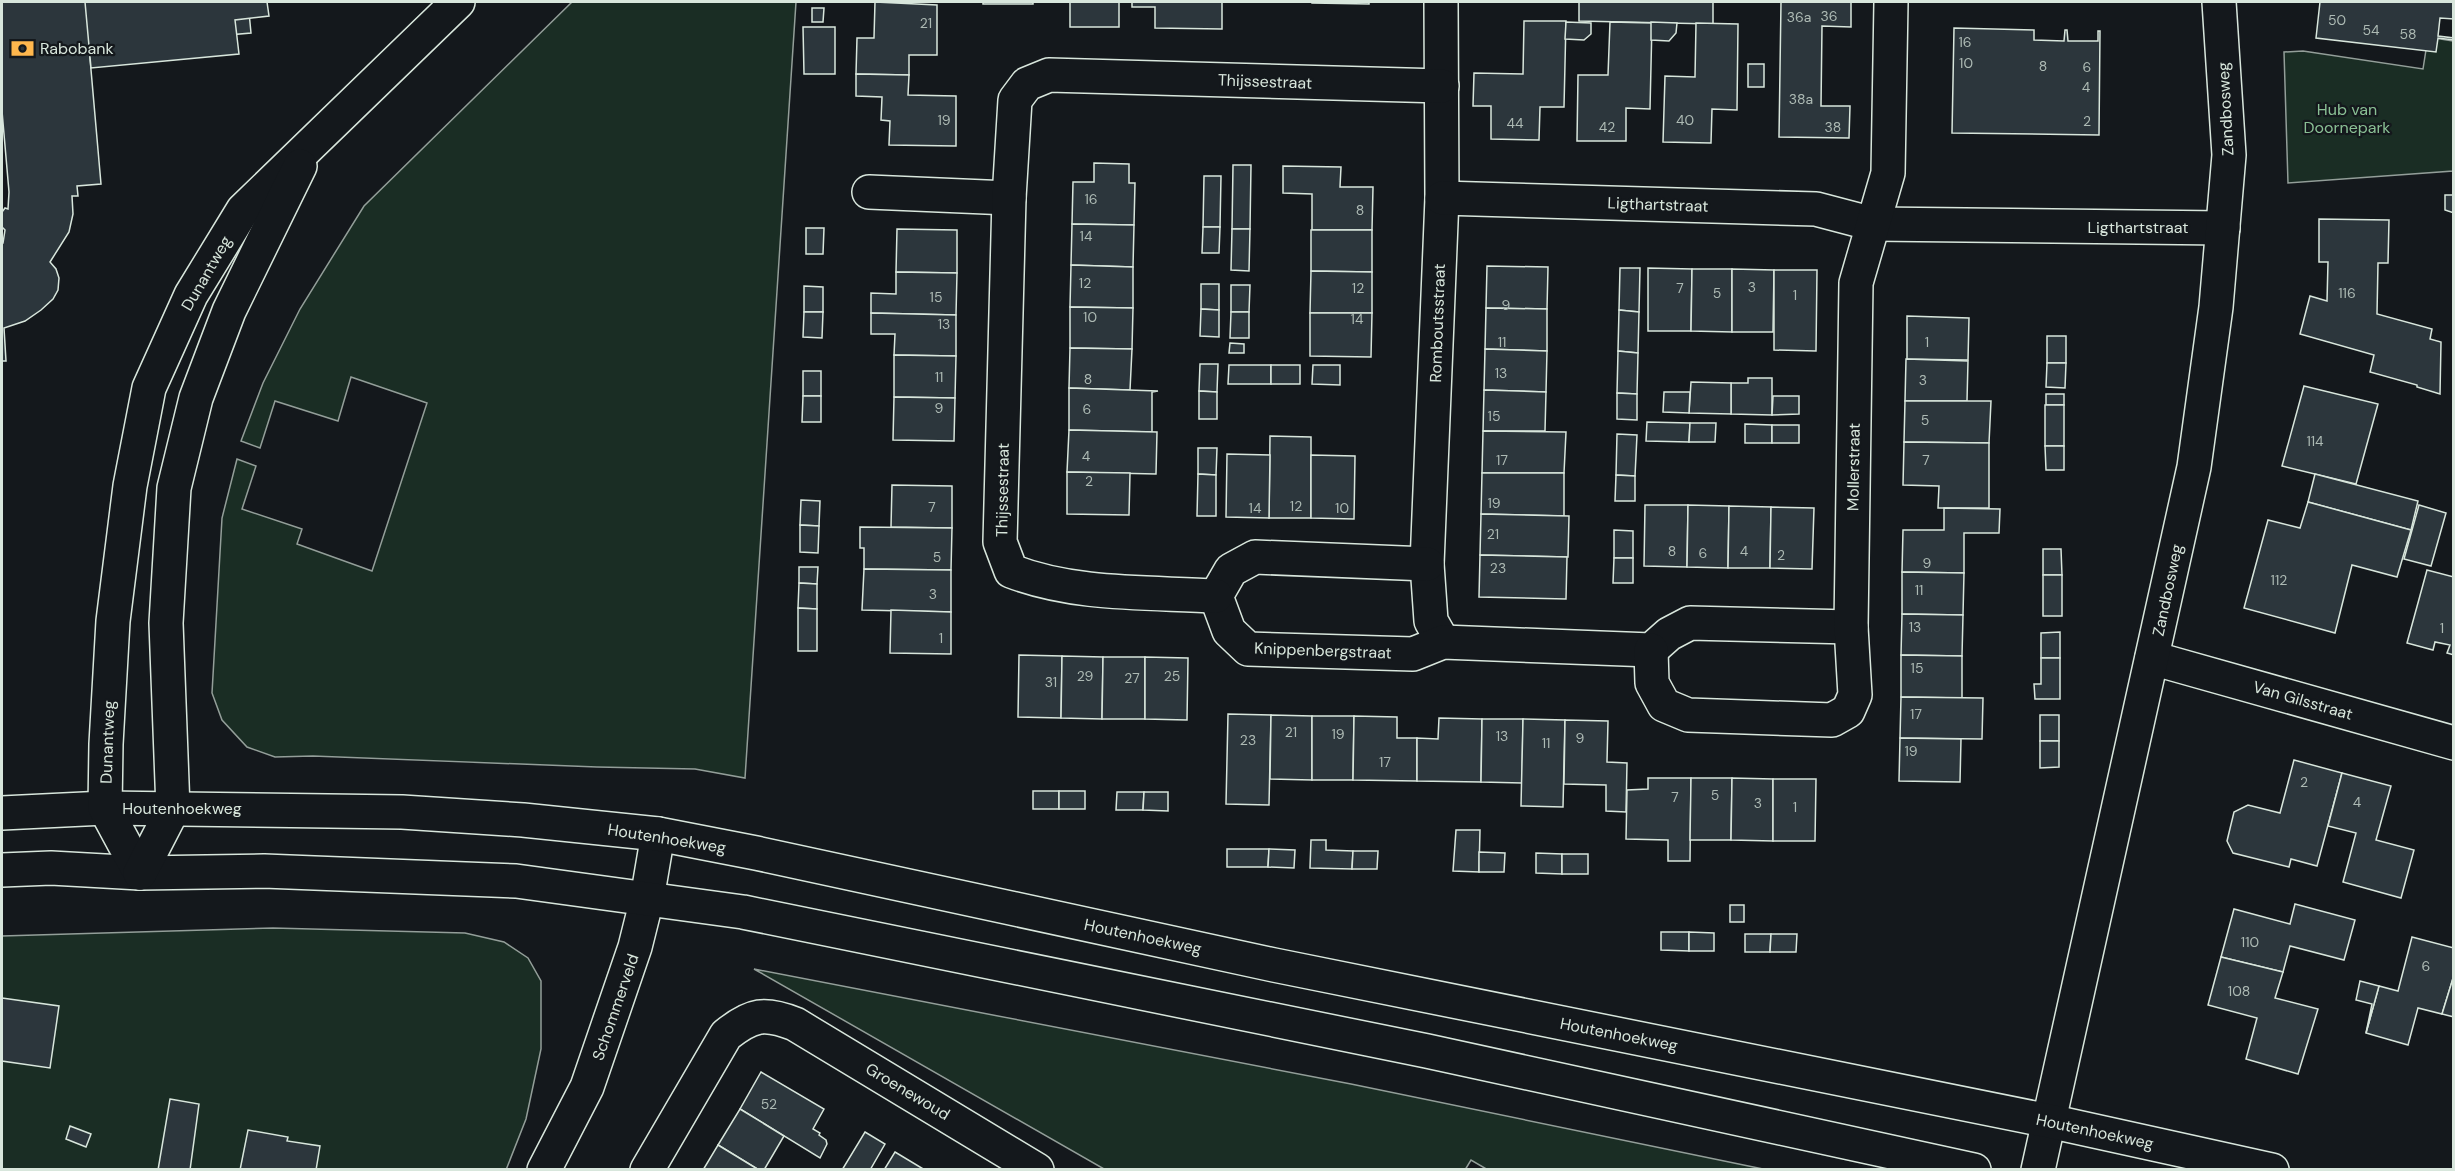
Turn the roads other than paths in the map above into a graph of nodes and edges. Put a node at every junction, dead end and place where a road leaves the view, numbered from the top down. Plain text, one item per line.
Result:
1 (458, 2) edge
2 (1441, 2) edge
3 (1891, 2) edge
4 (2219, 2) edge
5 (1442, 86) junction
6 (310, 146) junction
7 (869, 192) dead end
8 (1009, 198) junction
9 (1442, 198) junction
10 (1873, 224) junction
11 (2223, 228) junction
12 (1427, 564) junction
13 (1216, 596) junction
14 (1851, 627) junction
15 (1443, 642) junction
16 (1651, 650) junction
17 (2152, 658) junction
18 (2454, 743) edge
19 (105, 808) junction
20 (173, 809) junction
21 (2, 813) edge
22 (658, 834) junction
23 (2, 870) edge
24 (140, 873) junction
25 (647, 899) junction
26 (2049, 1121) junction
27 (544, 1170) edge
28 (647, 1170) edge
29 (1037, 1170) edge
30 (1974, 1170) edge
31 (2038, 1170) edge
32 (2272, 1170) edge

1 - 6 street, Dunantweg
2 - 5 street, Romboutsstraat
3 - 10 street
4 - 11 street, Zandbosweg
5 - 8 street, Thijssestraat
5 - 9 street, Romboutsstraat
6 - 19 street, Dunantweg
6 - 20 street, Dunantweg
7 - 8 street
8 - 13 street, Thijssestraat
9 - 10 street, Ligthartstraat
9 - 12 street, Romboutsstraat
10 - 11 street, Ligthartstraat
10 - 14 street, Mollerstraat
11 - 17 street, Zandbosweg
12 - 13 street
12 - 15 street, Romboutsstraat
13 - 15 street, Knippenbergstraat
14 - 16 street
14 - 16 street, Mollerstraat
15 - 16 street, Knippenbergstraat
17 - 18 street, Van Gilsstraat
17 - 26 street, Zandbosweg
19 - 20 street, Houtenhoekweg
19 - 21 street, Houtenhoekweg
19 - 24 street, Dunantweg
20 - 22 street, Houtenhoekweg
20 - 24 street, Dunantweg
22 - 25 street, Schommerveld
22 - 26 street, Houtenhoekweg
23 - 24 street
24 - 25 street
25 - 27 street, Schommerveld
25 - 30 street
26 - 31 street, Zandbosweg
26 - 32 street, Houtenhoekweg
28 - 29 street, Groenewoud

